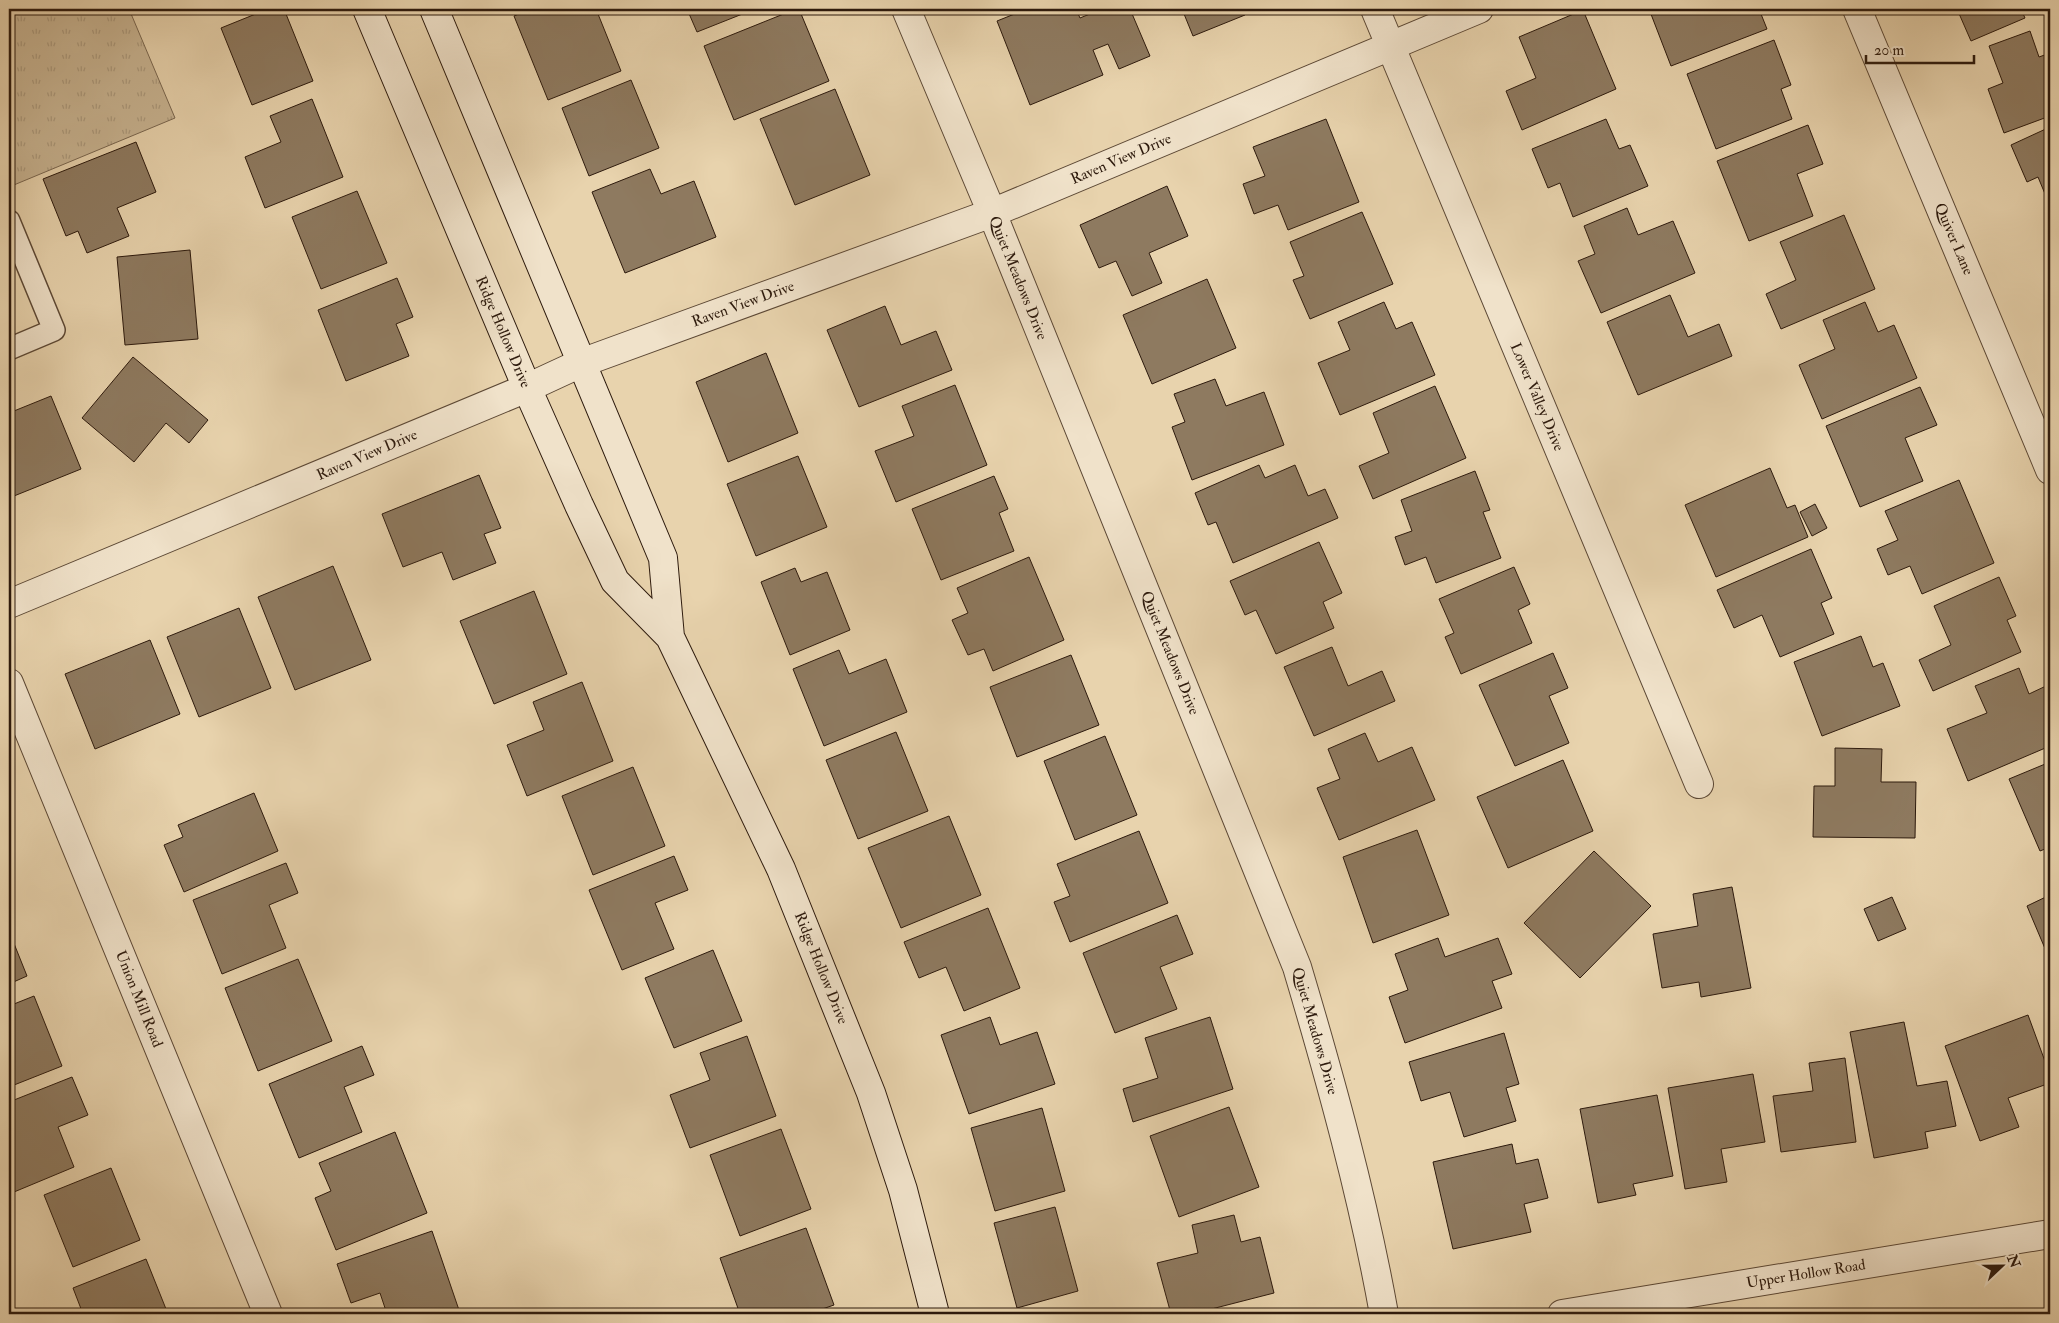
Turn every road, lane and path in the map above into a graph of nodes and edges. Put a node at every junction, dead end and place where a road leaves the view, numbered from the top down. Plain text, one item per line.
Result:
1 (367, 9) edge
2 (434, 9) edge
3 (906, 9) edge
4 (1375, 9) edge
5 (1479, 9) edge
6 (1857, 9) edge
7 (1391, 47) junction
8 (992, 213) junction
9 (9, 221) edge
10 (9, 350) edge
11 (582, 363) junction
12 (527, 388) junction
13 (2050, 470) edge
14 (9, 604) edge
15 (670, 636) junction
16 (9, 683) edge
17 (1699, 784) dead end
18 (2050, 1234) edge
19 (268, 1314) edge
20 (935, 1314) edge
21 (1384, 1314) edge
22 (1562, 1314) edge

1 - 12 street, Ridge Hollow Drive
2 - 11 street, Ridge Hollow Drive
3 - 8 street, Quiet Meadows Drive
4 - 7 street, Lower Valley Drive
5 - 7 street, Raven View Drive
6 - 13 street, Quiver Lane
7 - 8 street, Raven View Drive
7 - 17 street, Lower Valley Drive
8 - 11 street, Raven View Drive
8 - 21 street, Quiet Meadows Drive
9 - 10 lane
11 - 12 street, Raven View Drive
11 - 15 street, Ridge Hollow Drive
12 - 14 street, Raven View Drive
12 - 15 street, Ridge Hollow Drive
15 - 20 street, Ridge Hollow Drive
16 - 19 street, Union Mill Road
18 - 22 street, Upper Hollow Road

